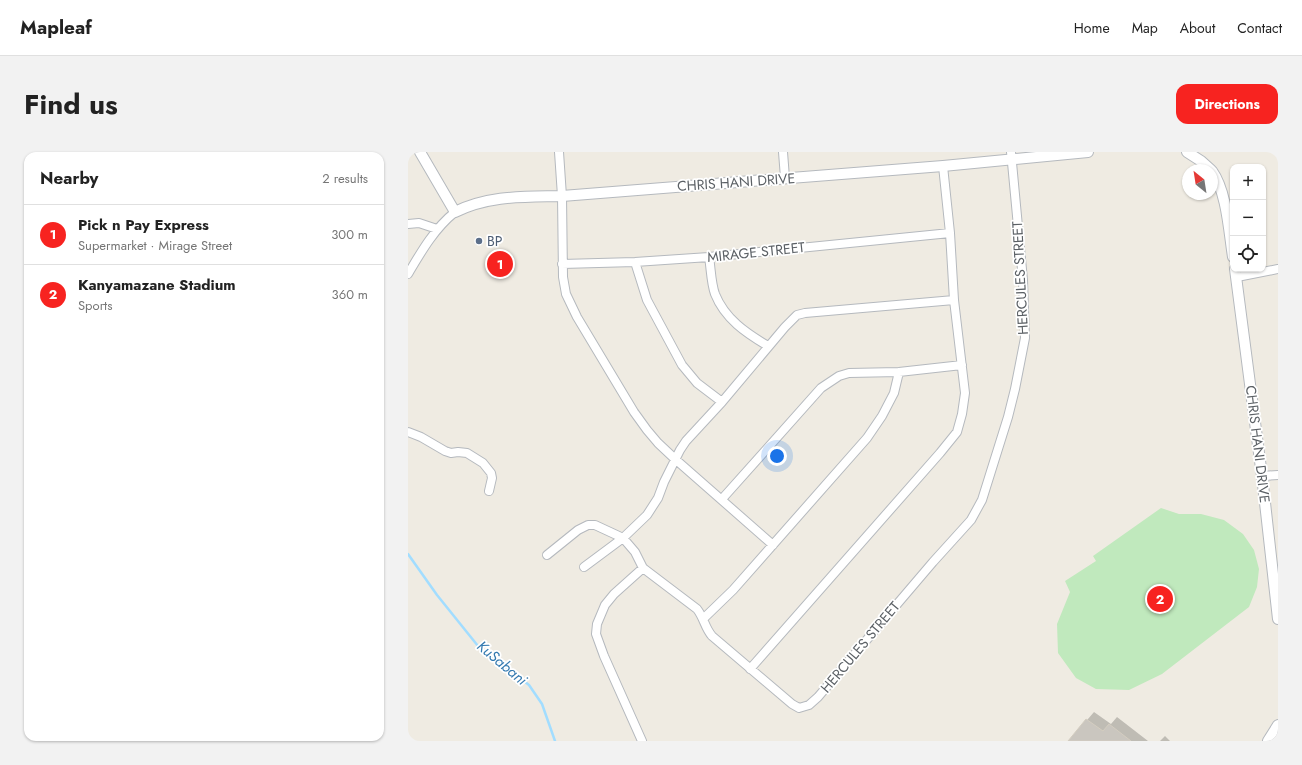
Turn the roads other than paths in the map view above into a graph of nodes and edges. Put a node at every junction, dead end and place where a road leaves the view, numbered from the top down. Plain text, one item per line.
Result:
1 (420, 152) edge
2 (559, 152) edge
3 (783, 152) edge
4 (1088, 152) edge
5 (1187, 152) edge
6 (1011, 156) edge
7 (1205, 164) edge
8 (943, 166) junction
9 (785, 178) junction
10 (1218, 183) edge
11 (562, 196) junction
12 (455, 212) junction
13 (408, 224) edge
14 (437, 229) junction
15 (950, 233) junction
16 (1230, 237) edge
17 (710, 257) junction
18 (635, 262) junction
19 (562, 264) junction
20 (1278, 270) edge
21 (1236, 273) edge
22 (408, 274) edge
23 (954, 300) junction
24 (768, 346) junction
25 (962, 365) junction
26 (899, 372) junction
27 (722, 402) junction
28 (408, 432) edge
29 (675, 459) junction
30 (1278, 475) edge
31 (1262, 476) junction
32 (489, 491) dead end
33 (722, 499) junction
34 (623, 538) junction
35 (773, 545) junction
36 (547, 555) dead end
37 (584, 567) dead end
38 (643, 568) junction
39 (703, 619) junction
40 (1278, 619) edge
41 (750, 669) junction
42 (1278, 725) edge
43 (642, 741) edge
44 (1268, 741) edge

1 - 12 street
2 - 11 street
3 - 9 street
4 - 6 street, CHRIS HANI DRIVE
5 - 7 street
6 - 8 street, CHRIS HANI DRIVE
6 - 41 street, HERCULES STREET
8 - 9 street, CHRIS HANI DRIVE
8 - 15 street
9 - 11 street, CHRIS HANI DRIVE
10 - 16 street
11 - 12 street, CHRIS HANI DRIVE
11 - 19 street
12 - 14 street
13 - 14 street
14 - 22 street
15 - 17 street, MIRAGE STREET
15 - 23 street
17 - 18 street, MIRAGE STREET
17 - 24 street
18 - 19 street, MIRAGE STREET
18 - 27 street
19 - 29 street
20 - 21 street
21 - 31 street, CHRIS HANI DRIVE
23 - 24 street
23 - 25 street
24 - 27 street
25 - 26 street
25 - 41 street
26 - 33 street
26 - 35 street
27 - 29 street
28 - 32 street
29 - 33 street
29 - 34 street
30 - 31 street
31 - 40 street, CHRIS HANI DRIVE
33 - 35 street
34 - 36 street
34 - 37 street
34 - 38 street
35 - 39 street
38 - 39 street, HERCULES STREET
38 - 43 street
39 - 41 street, HERCULES STREET
42 - 44 street

